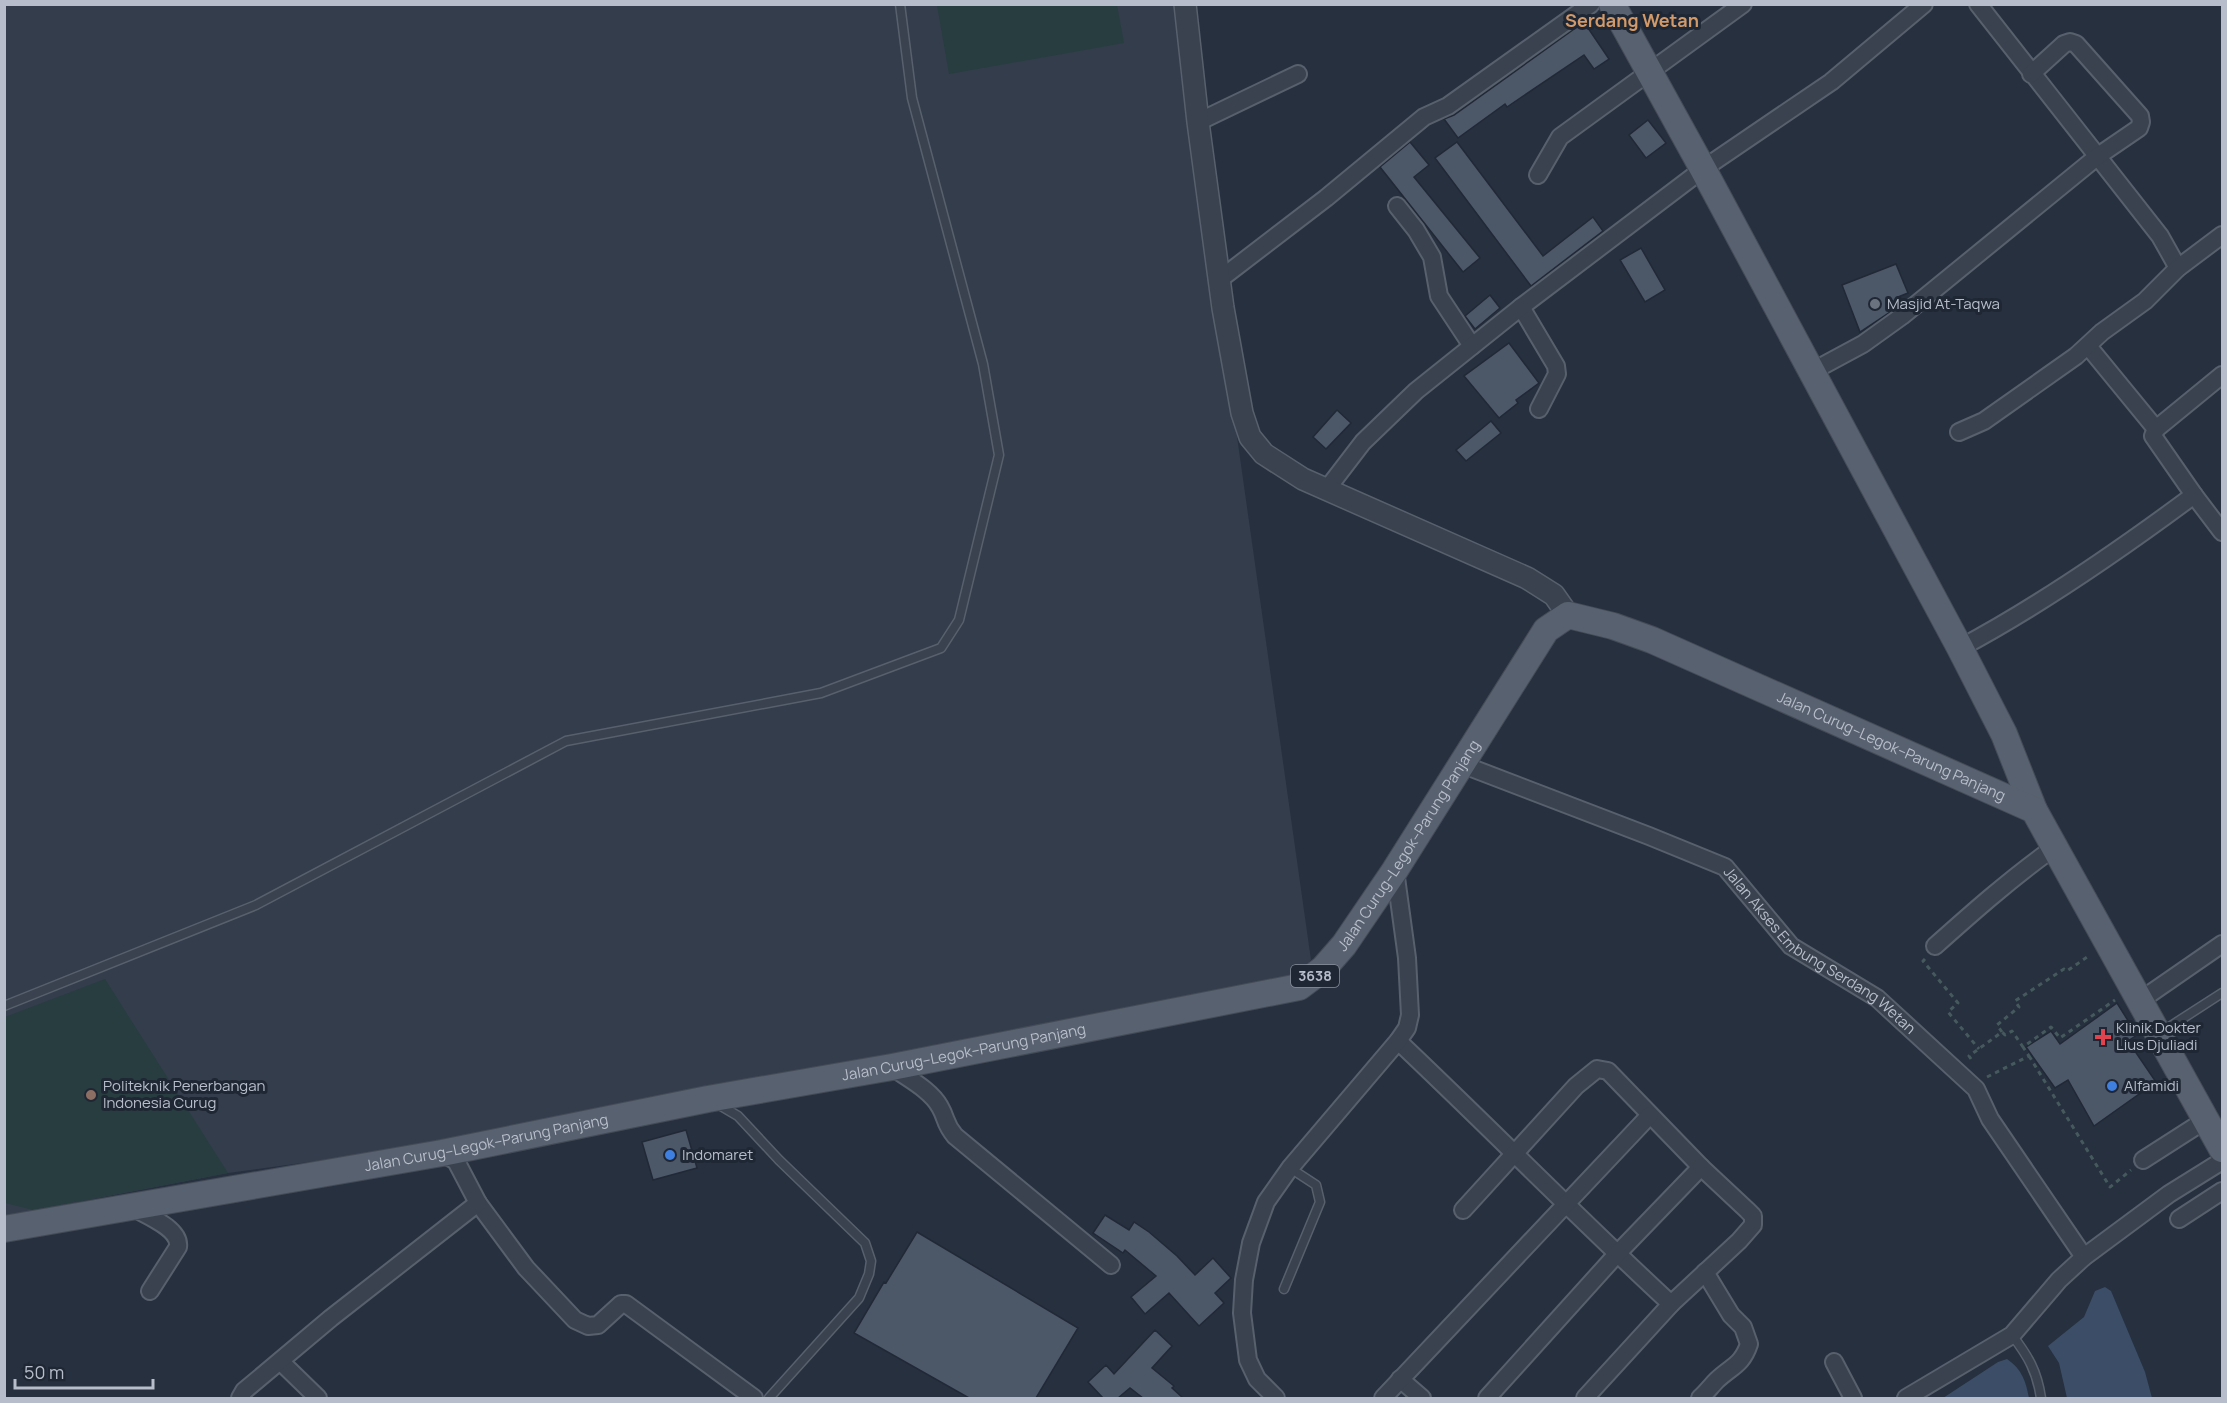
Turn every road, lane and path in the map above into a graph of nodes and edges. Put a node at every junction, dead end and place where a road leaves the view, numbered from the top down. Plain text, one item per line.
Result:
1 (900, 4) edge
2 (1185, 4) edge
3 (1592, 4) edge
4 (1612, 4) edge
5 (1743, 4) edge
6 (1924, 4) edge
7 (1978, 4) edge
8 (1650, 71) junction
9 (1298, 74) dead end
10 (2031, 74) junction
11 (1198, 122) junction
12 (2098, 156) junction
13 (1703, 169) junction
14 (1538, 175) dead end
15 (1397, 206) dead end
16 (2223, 235) edge
17 (2178, 268) junction
18 (1219, 280) junction
19 (1521, 307) junction
20 (1472, 346) junction
21 (2088, 346) junction
22 (1811, 372) junction
23 (2223, 375) edge
24 (1539, 409) dead end
25 (2156, 429) junction
26 (1959, 432) dead end
27 (1327, 489) junction
28 (2194, 495) junction
29 (2223, 532) edge
30 (1568, 615) junction
31 (1960, 648) junction
32 (1461, 765) junction
33 (2034, 810) junction
34 (2059, 855) junction
35 (1395, 870) junction
36 (2108, 942) junction
37 (2223, 944) edge
38 (1935, 946) joint
39 (2223, 993) edge
40 (2137, 994) junction
41 (4, 1006) edge
42 (2002, 1032) junction
43 (2159, 1034) junction
44 (1398, 1041) junction
45 (2023, 1047) junction
46 (1978, 1049) junction
47 (2029, 1056) junction
48 (1974, 1063) dead end
49 (892, 1067) junction
50 (1976, 1089) junction
51 (708, 1099) junction
52 (1650, 1115) junction
53 (2218, 1140) edge
54 (442, 1153) junction
55 (1513, 1153) junction
56 (2143, 1160) joint
57 (1701, 1167) junction
58 (1290, 1168) junction
59 (2223, 1191) edge
60 (478, 1203) junction
61 (1567, 1203) junction
62 (129, 1206) junction
63 (1463, 1210) dead end
64 (2179, 1219) dead end
65 (17, 1224) edge
66 (1617, 1254) junction
67 (2084, 1257) junction
68 (1111, 1265) dead end
69 (1705, 1272) junction
70 (1284, 1289) dead end
71 (150, 1291) dead end
72 (1671, 1304) junction
73 (2012, 1335) junction
74 (281, 1362) junction
75 (1834, 1362) dead end
76 (1400, 1379) junction
77 (240, 1398) edge
78 (318, 1398) edge
79 (754, 1398) edge
80 (769, 1398) edge
81 (1276, 1398) edge
82 (1383, 1398) edge
83 (1422, 1398) edge
84 (1487, 1398) edge
85 (1585, 1398) edge
86 (1700, 1398) edge
87 (1853, 1398) edge
88 (1908, 1398) edge
89 (2041, 1398) edge

1 - 41 lane
2 - 11 street
3 - 18 street
4 - 8 main road
5 - 8 street
6 - 13 street
7 - 10 street
8 - 13 main road
8 - 14 street
9 - 11 street
10 - 12 street
10 - 12 street
11 - 18 street
12 - 17 street
12 - 22 street
13 - 19 street
13 - 22 main road
15 - 20 street
16 - 17 street
17 - 21 street
18 - 27 street
19 - 20 street
19 - 24 street
20 - 27 street
21 - 25 street
21 - 26 street
22 - 31 main road
23 - 25 street
25 - 28 street
27 - 30 street
28 - 29 street
28 - 31 street
30 - 32 main road, Jalan Curug–Legok–Parung Panjang / 3638
30 - 33 main road, Jalan Curug–Legok–Parung Panjang
31 - 33 main road
32 - 35 main road, Jalan Curug–Legok–Parung Panjang / 3638
32 - 50 street, Jalan Akses Embung Serdang Wetan
33 - 34 main road
34 - 36 main road
34 - 38 street
35 - 44 street
35 - 49 main road, Jalan Curug–Legok–Parung Panjang / 3638
36 - 40 main road
36 - 42 path
37 - 40 street
38 - 46 path
39 - 43 lane
40 - 43 main road
40 - 45 path
42 - 45 path
42 - 46 path
43 - 53 main road
44 - 55 street
44 - 58 street
45 - 47 path
46 - 48 path
47 - 50 path
47 - 56 path
49 - 51 main road, Jalan Curug–Legok–Parung Panjang / 3638
49 - 68 street
50 - 67 street, Jalan Akses Embung Serdang Wetan
51 - 54 main road, Jalan Curug–Legok–Parung Panjang / 3638
51 - 80 lane
52 - 55 street
52 - 57 street
52 - 61 street
53 - 56 street
53 - 67 street
54 - 60 street
54 - 62 main road, Jalan Curug–Legok–Parung Panjang / 3638
55 - 61 street
55 - 63 street
57 - 66 street
57 - 69 street
58 - 70 lane
58 - 81 street
59 - 64 street
60 - 74 street
60 - 79 street
61 - 66 street
61 - 76 street
62 - 65 main road, Jalan Curug–Legok–Parung Panjang / 3638
62 - 71 street
66 - 72 street
66 - 84 street
67 - 73 street
69 - 72 street
69 - 86 street
72 - 85 street
73 - 88 street
73 - 89 lane
74 - 77 street
74 - 78 street
75 - 87 street
76 - 82 street
76 - 83 street

